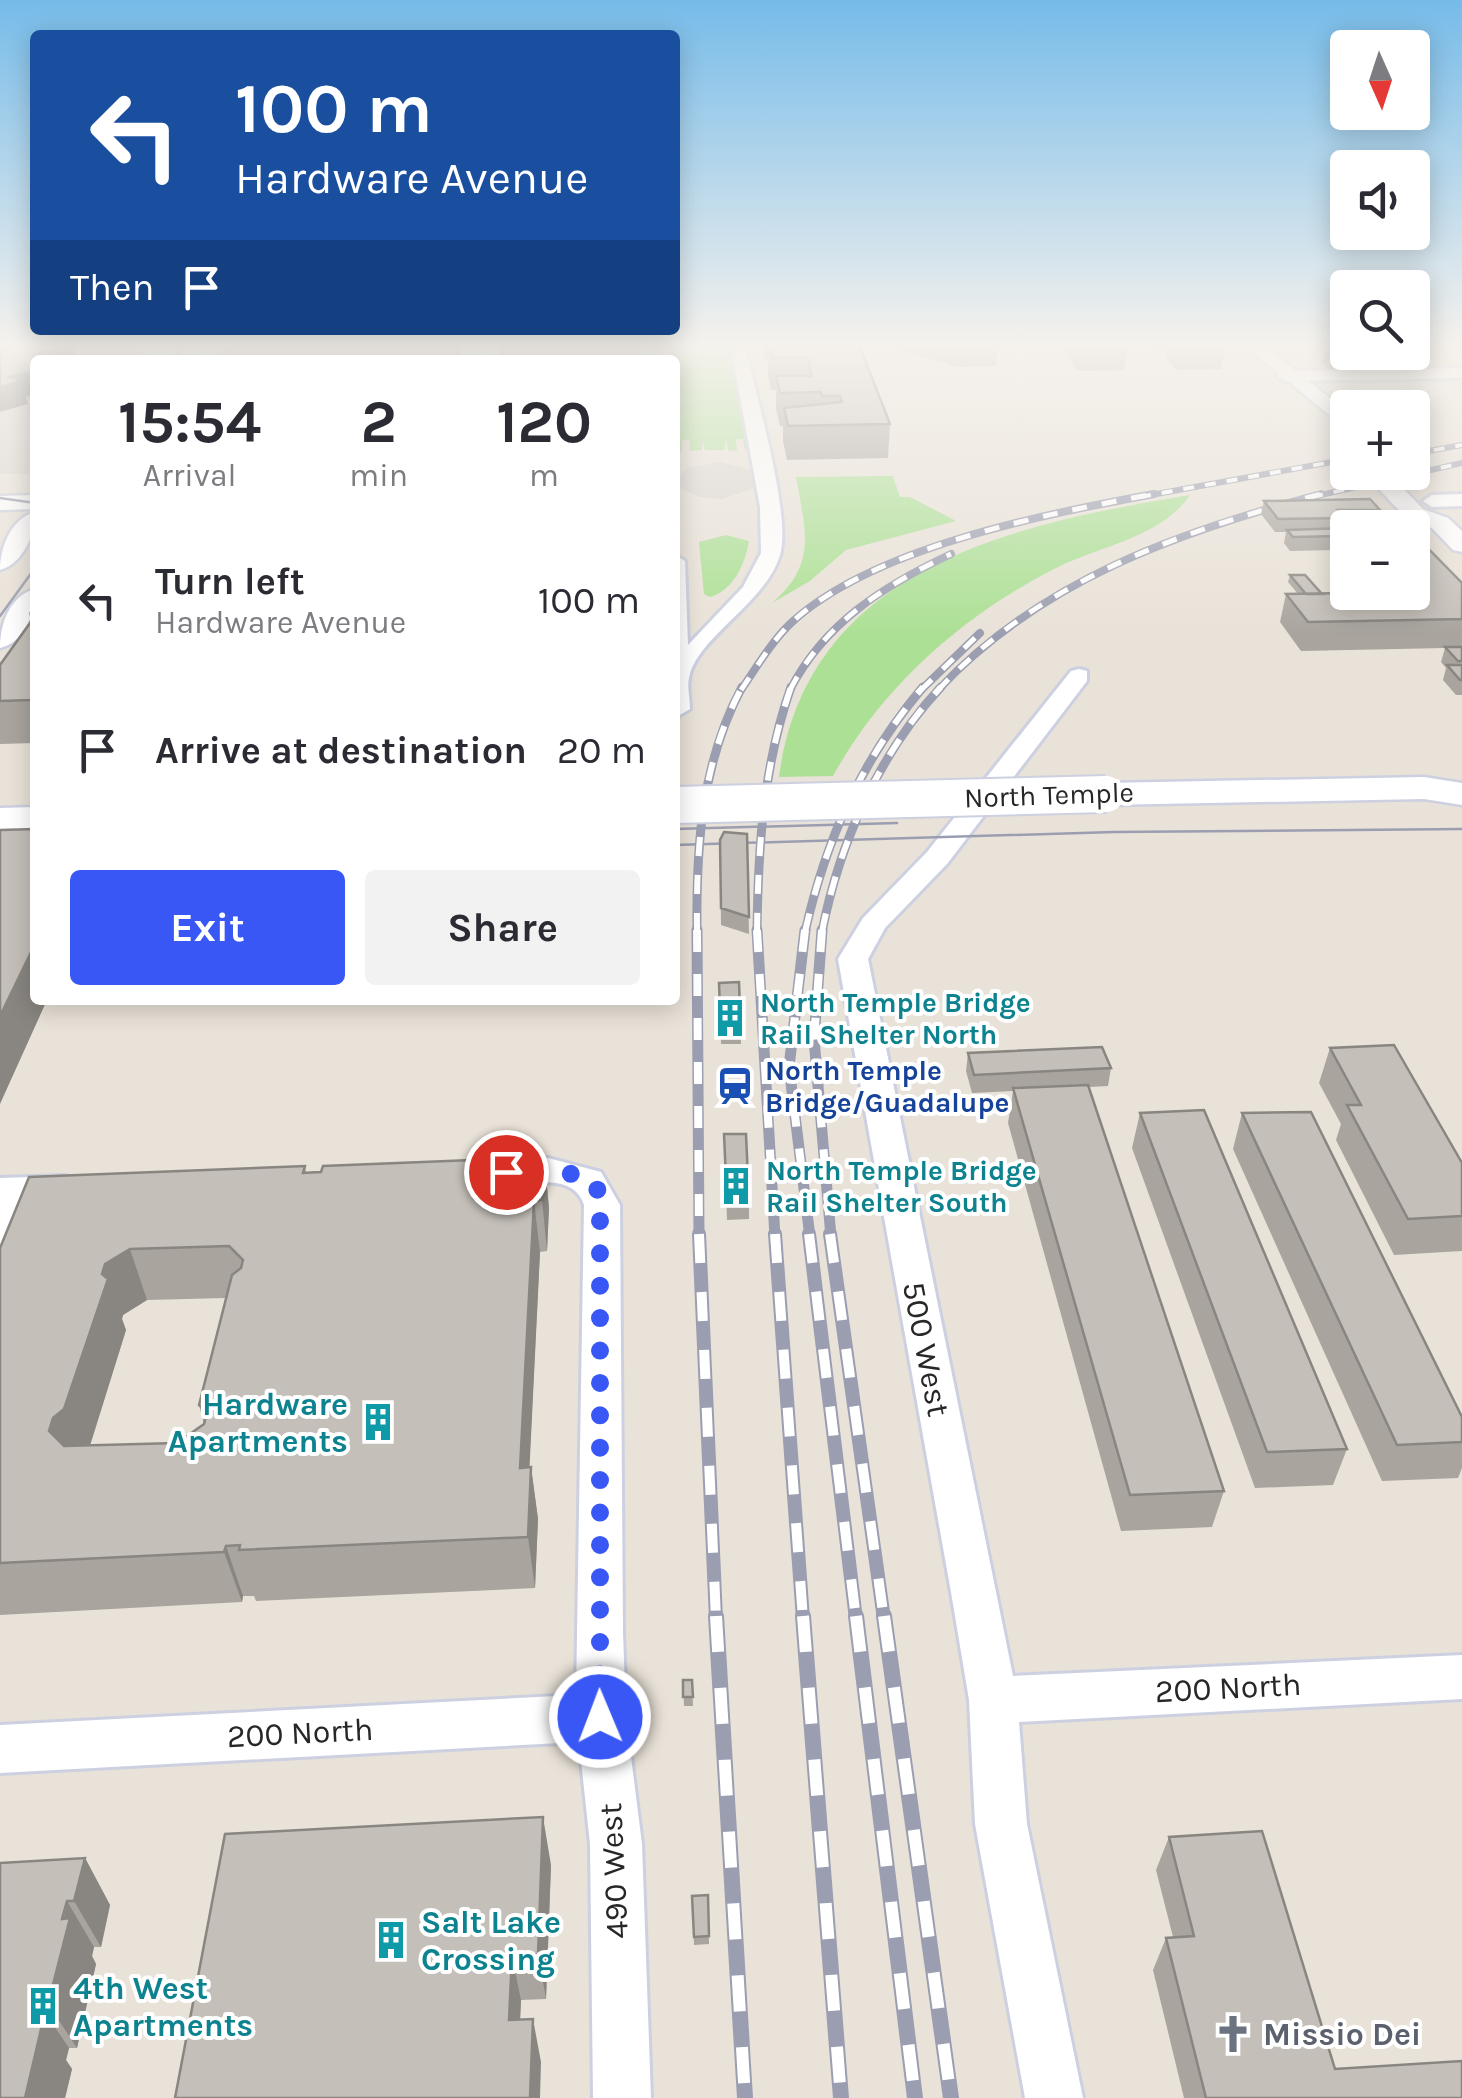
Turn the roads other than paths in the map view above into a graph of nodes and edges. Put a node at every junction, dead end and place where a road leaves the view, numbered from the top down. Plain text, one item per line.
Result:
1 (755, 440) edge
2 (30, 484) edge
3 (0, 485) edge
4 (1392, 490) edge
5 (1417, 490) edge
6 (1462, 500) edge
7 (0, 502) edge
8 (30, 502) edge
9 (1436, 512) junction
10 (30, 525) edge
11 (1462, 545) edge
12 (0, 562) edge
13 (30, 604) edge
14 (680, 609) edge
15 (729, 611) junction
16 (12, 628) edge
17 (680, 671) edge
18 (1079, 676) dead end
19 (1462, 778) edge
20 (1424, 788) junction
21 (1462, 794) edge
22 (680, 805) edge
23 (0, 818) edge
24 (30, 818) edge
25 (465, 1173) edge
26 (96, 1188) edge
27 (9, 1191) edge
28 (0, 1236) edge
29 (1462, 1677) edge
30 (993, 1700) junction
31 (600, 1717) junction
32 (0, 1749) edge
33 (622, 2098) edge
34 (1054, 2098) edge

1 - 15 street
2 - 3 street
4 - 9 street
5 - 9 street
6 - 9 street
7 - 8 street
9 - 11 street
10 - 12 street
13 - 16 street
14 - 15 street
15 - 17 street
18 - 30 street, 500 West
19 - 20 main road, North Temple
20 - 21 main road, North Temple
20 - 22 main road, North Temple, bridge
23 - 24 main road
25 - 31 street, 490 West
26 - 27 street
27 - 28 street
29 - 30 street, 200 North
30 - 34 street, 500 West
31 - 32 street, 200 North
31 - 33 street, 490 West

